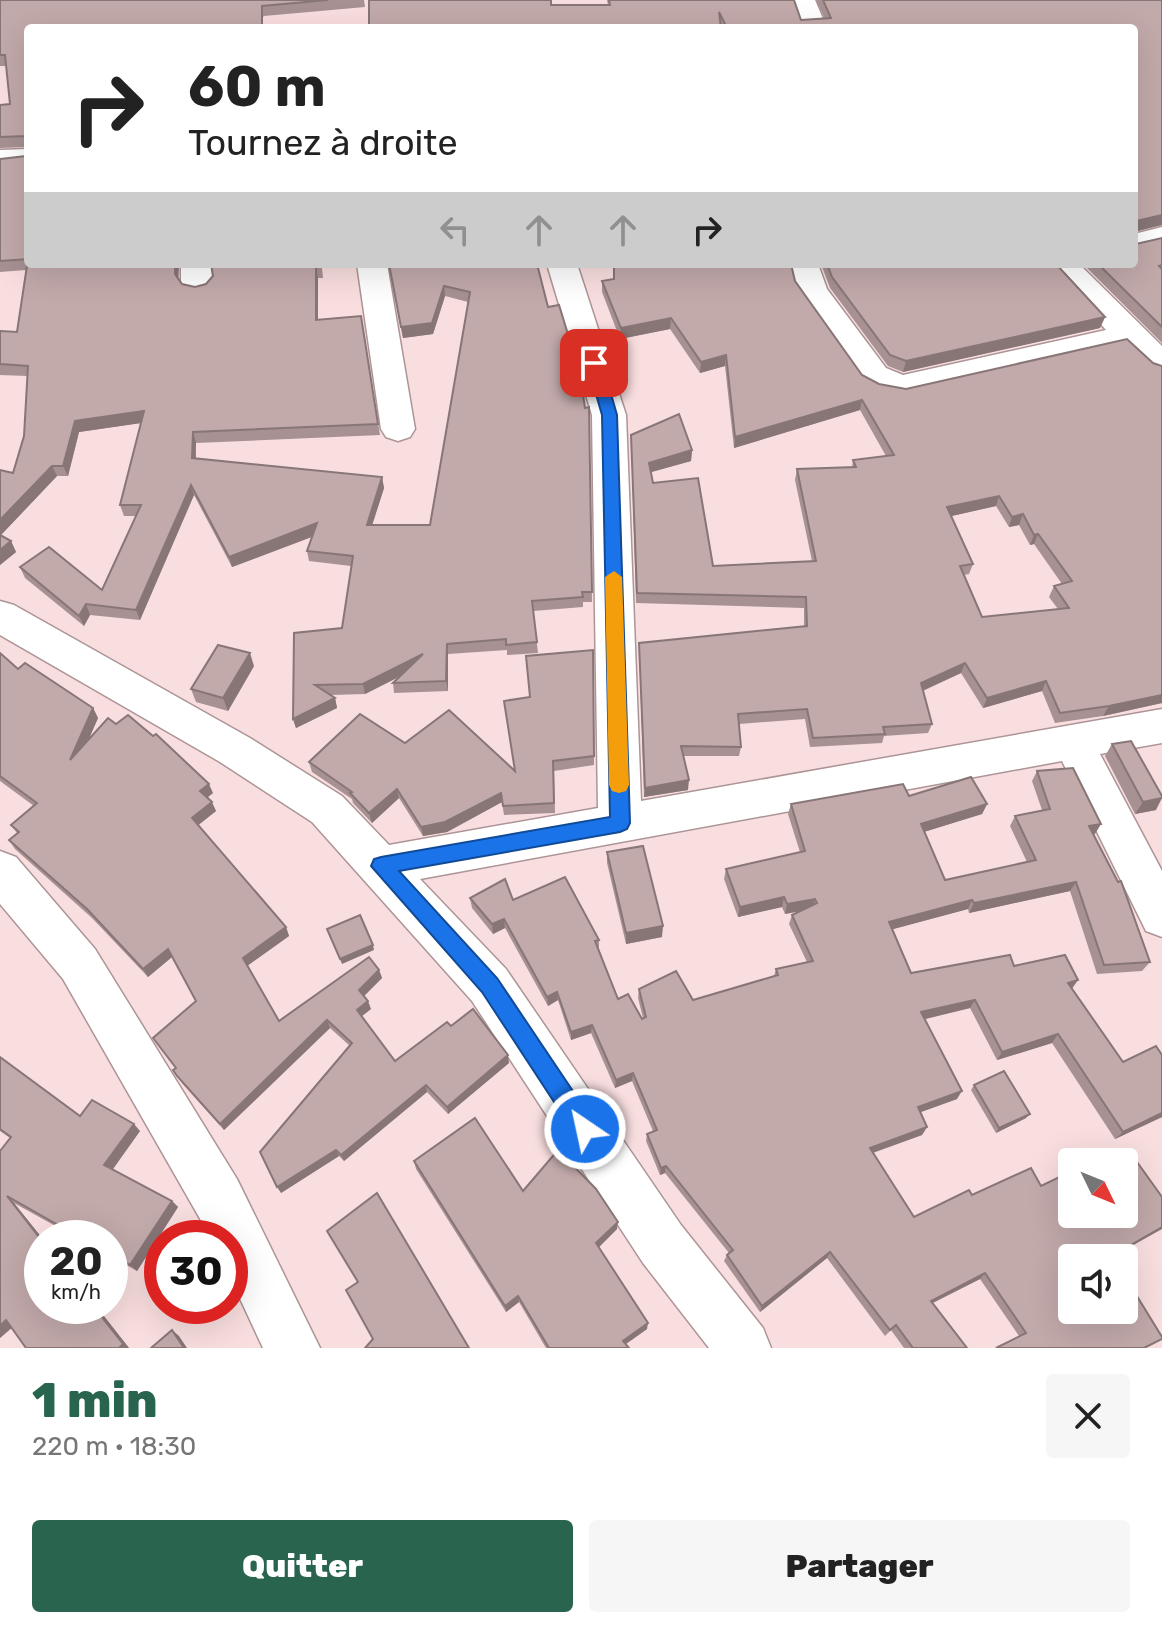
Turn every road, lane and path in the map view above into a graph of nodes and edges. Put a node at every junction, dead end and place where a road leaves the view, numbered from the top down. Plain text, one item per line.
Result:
1 (803, 0) edge
2 (812, 24) edge
3 (24, 157) edge
4 (0, 159) edge
5 (1162, 236) edge
6 (1138, 242) edge
7 (373, 268) edge
8 (563, 268) edge
9 (804, 268) edge
10 (1066, 268) edge
11 (1129, 335) junction
12 (1162, 364) edge
13 (398, 429) dead end
14 (0, 616) edge
15 (1162, 726) edge
16 (1074, 744) junction
17 (620, 823) junction
18 (381, 866) junction
19 (0, 871) edge
20 (1162, 916) edge
21 (292, 1348) edge
22 (743, 1348) edge

1 - 2 street
3 - 4 street
5 - 6 street
7 - 13 street
8 - 17 street
9 - 11 street
10 - 11 street
11 - 12 street
14 - 18 street
15 - 16 street
16 - 17 street
16 - 20 street
17 - 18 street
18 - 22 street
19 - 21 street

